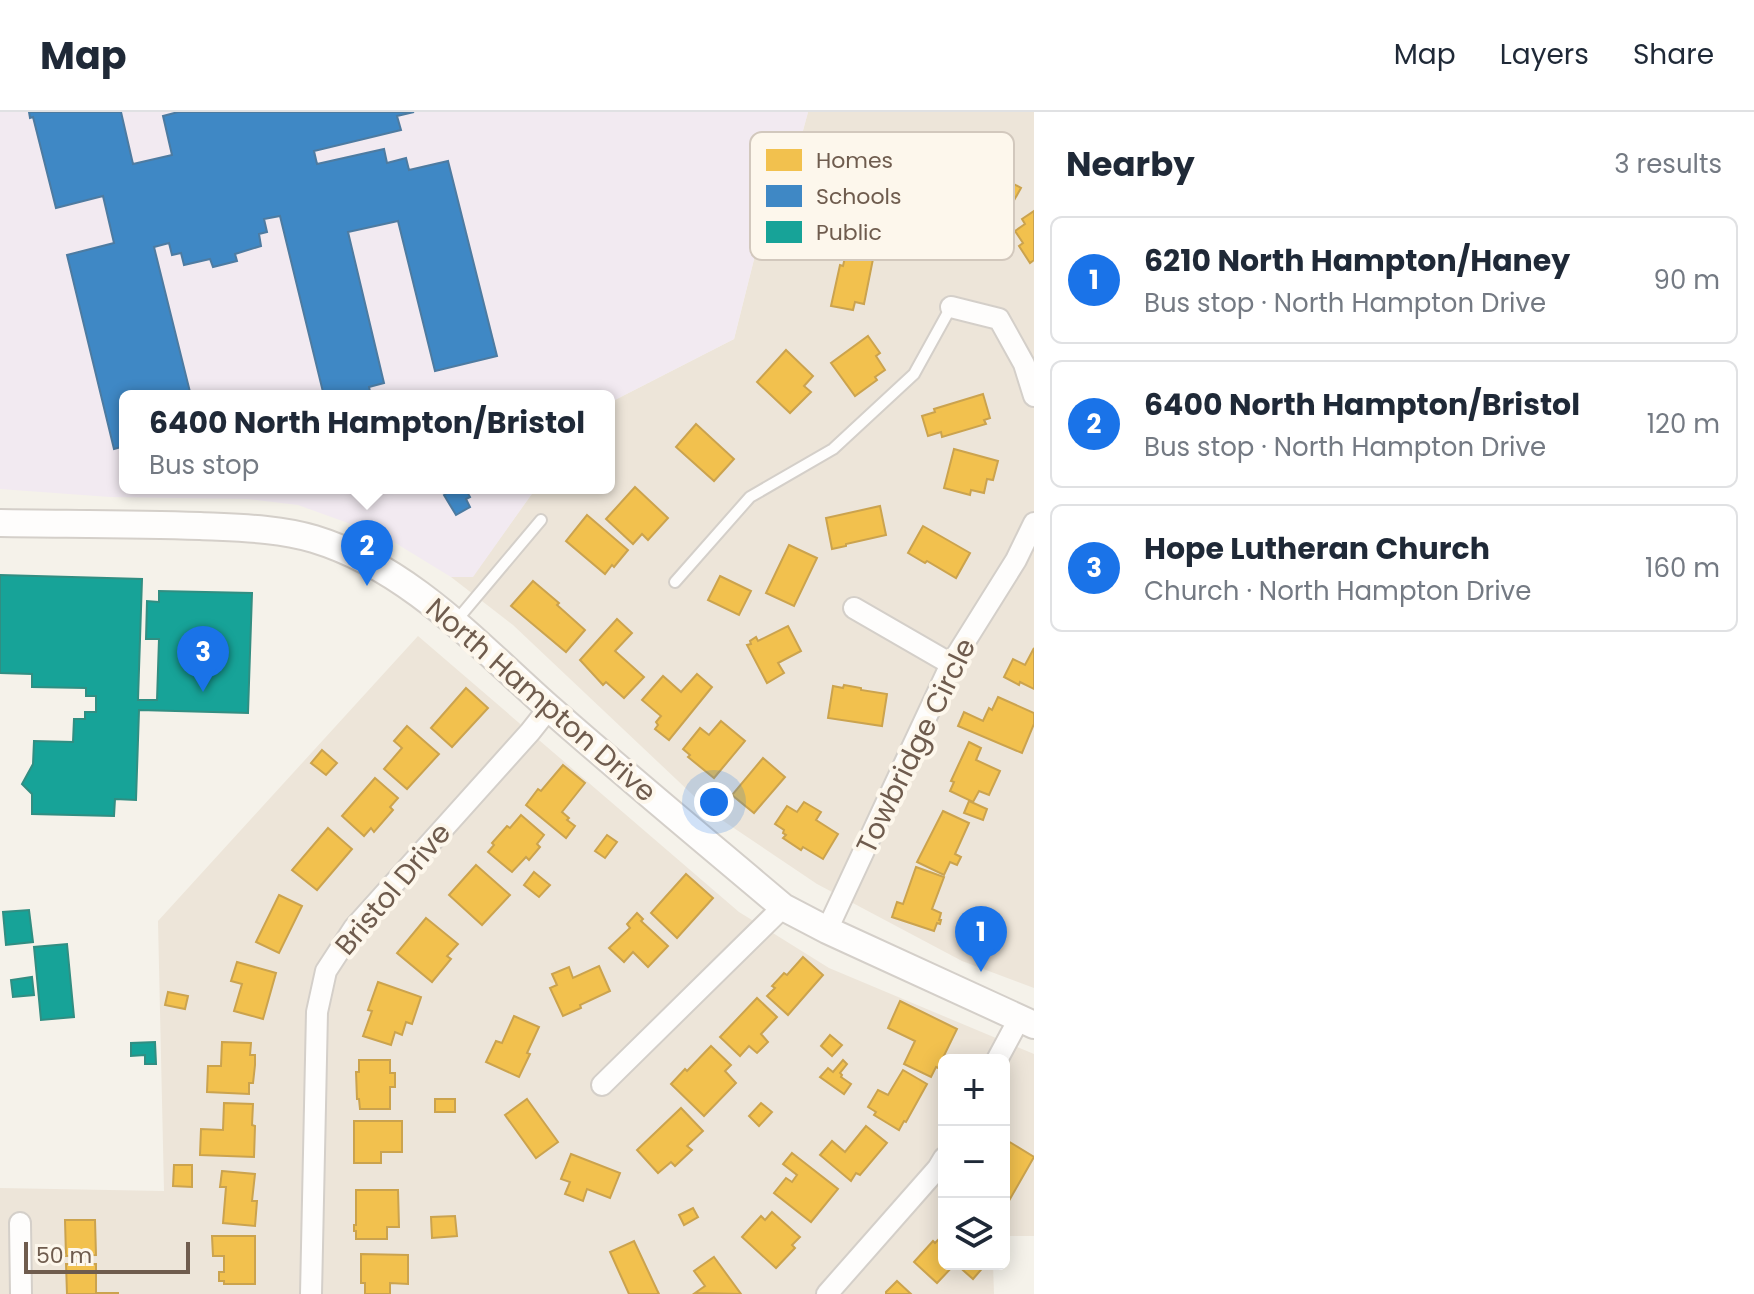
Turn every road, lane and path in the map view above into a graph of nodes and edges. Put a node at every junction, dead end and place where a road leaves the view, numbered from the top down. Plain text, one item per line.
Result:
1 (951, 307) joint
2 (1034, 396) edge
3 (541, 520) dead end
4 (0, 523) edge
5 (1034, 523) edge
6 (675, 582) dead end
7 (854, 608) dead end
8 (455, 623) junction
9 (951, 664) junction
10 (549, 708) junction
11 (783, 907) junction
12 (827, 930) junction
13 (1027, 1022) edge
14 (1002, 1054) edge
15 (602, 1085) dead end
16 (938, 1168) edge
17 (20, 1223) dead end
18 (21, 1294) edge
19 (311, 1294) edge
20 (827, 1294) edge

1 - 2 street
1 - 6 lane
3 - 8 lane
4 - 8 street, North Hampton Drive
5 - 9 street, Towbridge Circle
7 - 9 street
8 - 10 street, North Hampton Drive
9 - 12 street, Towbridge Circle
10 - 11 street, North Hampton Drive
10 - 19 street, Bristol Drive
11 - 12 street, North Hampton Drive
11 - 15 street
12 - 13 street, North Hampton Drive
13 - 14 street
16 - 20 street
17 - 18 street

